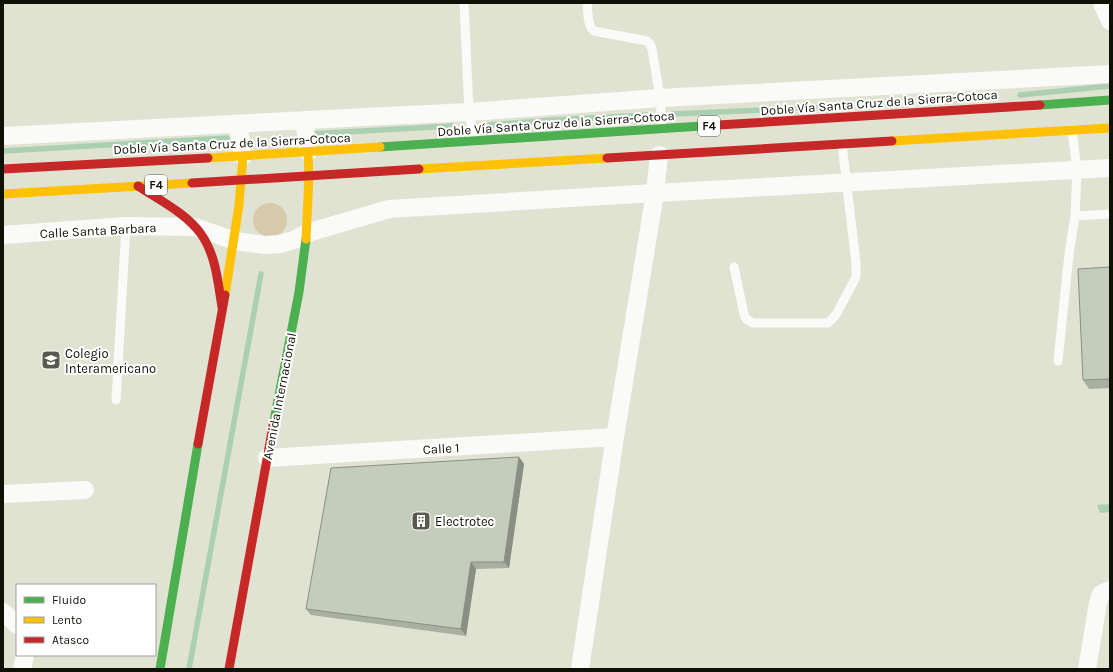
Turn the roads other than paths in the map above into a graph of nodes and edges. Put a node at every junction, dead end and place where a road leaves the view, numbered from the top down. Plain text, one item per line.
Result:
1 (464, 3) edge
2 (587, 3) edge
3 (1102, 3) edge
4 (1110, 21) edge
5 (1110, 74) edge
6 (660, 98) junction
7 (1110, 100) edge
8 (469, 112) junction
9 (304, 120) junction
10 (238, 124) junction
11 (1110, 128) edge
12 (662, 129) junction
13 (1072, 130) junction
14 (3, 136) edge
15 (474, 141) junction
16 (842, 144) junction
17 (308, 152) junction
18 (659, 155) junction
19 (243, 156) junction
20 (1110, 168) edge
21 (3, 169) edge
22 (1077, 170) junction
23 (309, 176) junction
24 (242, 180) junction
25 (847, 182) junction
26 (138, 186) junction
27 (655, 193) junction
28 (3, 194) edge
29 (1110, 214) edge
30 (1075, 216) junction
31 (126, 226) junction
32 (195, 227) junction
33 (307, 233) junction
34 (3, 235) edge
35 (235, 240) junction
36 (734, 267) dead end
37 (222, 307) junction
38 (1058, 361) dead end
39 (116, 400) dead end
40 (615, 437) junction
41 (267, 458) junction
42 (84, 490) dead end
43 (3, 494) edge
44 (1110, 590) edge
45 (3, 612) edge
46 (16, 623) edge
47 (24, 656) edge
48 (22, 669) edge
49 (160, 669) edge
50 (229, 669) edge
51 (580, 669) edge
52 (1087, 669) edge

1 - 8 lane
2 - 6 lane
3 - 4 street
5 - 6 street
6 - 8 street
6 - 12 lane
7 - 12 main road, Doble Vía Santa Cruz de la Sierra-Cotoca / F4
8 - 9 street
8 - 15 lane
9 - 10 street
9 - 17 street, Avenida Internacional
10 - 14 street
10 - 19 street
11 - 13 main road, F4
12 - 15 main road, Doble Vía Santa Cruz de la Sierra-Cotoca / F4
13 - 16 main road, F4
13 - 22 lane
15 - 17 main road, Doble Vía Santa Cruz de la Sierra-Cotoca / F4
16 - 18 main road, F4
16 - 25 lane
17 - 19 main road, Doble Vía Santa Cruz de la Sierra-Cotoca / F4
17 - 23 main road, Avenida Internacional
18 - 23 main road, F4
18 - 27 street
19 - 21 main road, Doble Vía Santa Cruz de la Sierra-Cotoca / F4
19 - 24 main road
20 - 22 street, Calle Santa Barbara
22 - 25 street, Calle Santa Barbara
22 - 30 lane
23 - 24 main road, F4
23 - 33 main road, Avenida Internacional
24 - 26 main road, F4
24 - 35 main road
25 - 27 street, Calle Santa Barbara
25 - 36 lane
26 - 28 main road, F4
26 - 32 main road
27 - 33 street, Calle Santa Barbara
27 - 40 street
29 - 30 lane
30 - 38 lane
31 - 32 street, Calle Santa Barbara
31 - 34 street, Calle Santa Barbara
31 - 39 lane
32 - 35 street, Calle Santa Barbara
32 - 37 main road
33 - 35 street, Calle Santa Barbara
33 - 41 main road, Avenida Internacional
35 - 37 main road
37 - 49 main road
40 - 41 street, Calle 1
40 - 51 street
41 - 50 main road, Avenida Internacional
42 - 43 street
44 - 52 street
45 - 46 street
47 - 48 street

